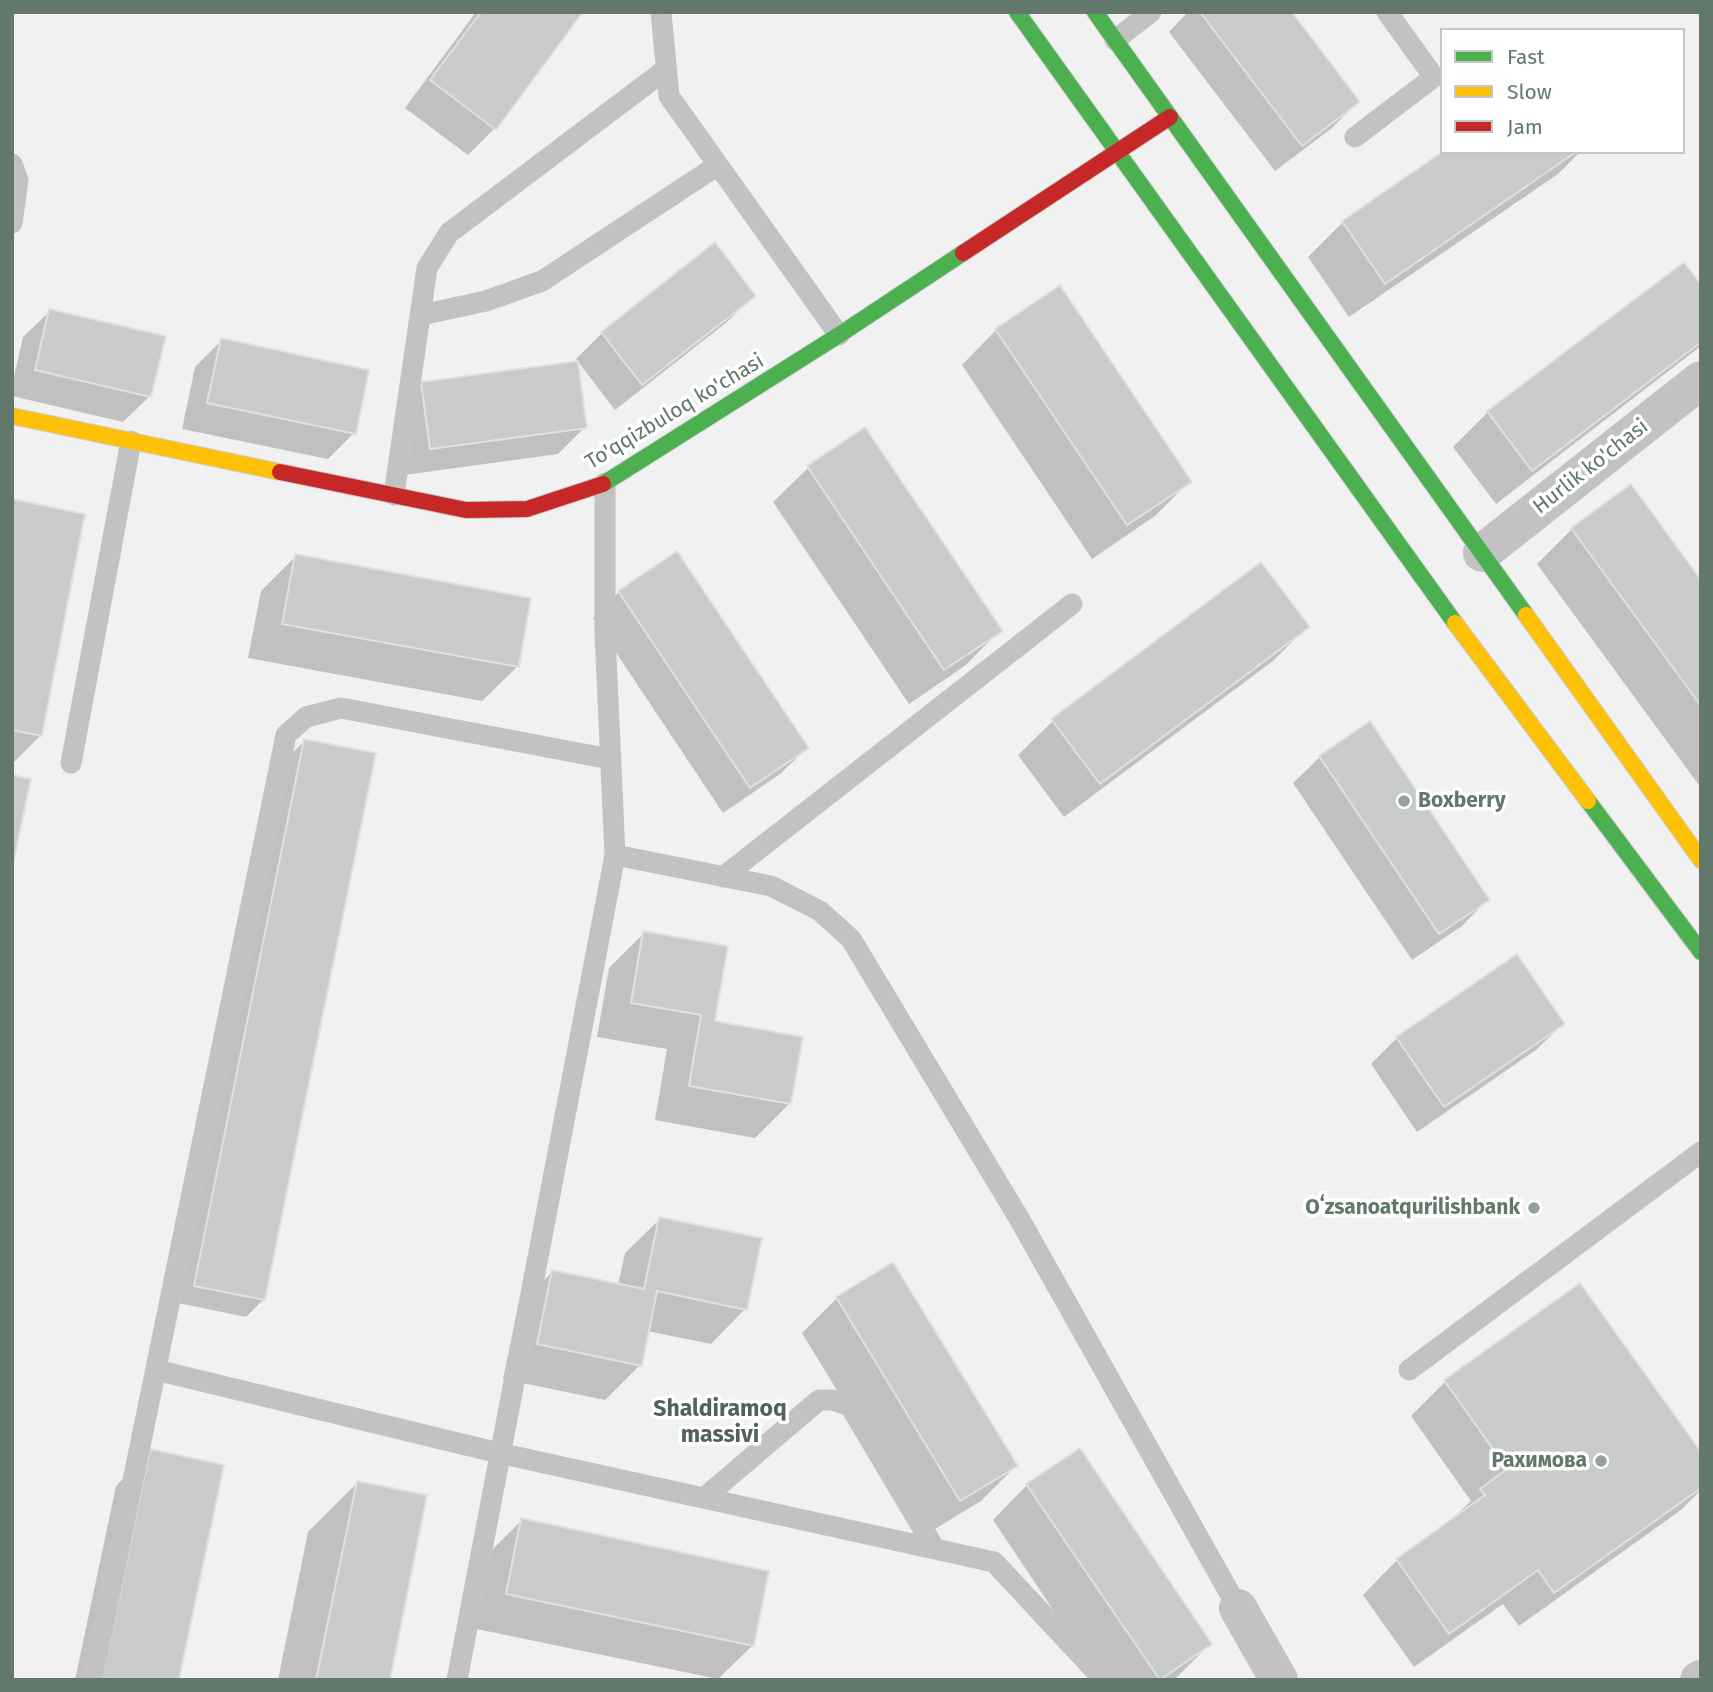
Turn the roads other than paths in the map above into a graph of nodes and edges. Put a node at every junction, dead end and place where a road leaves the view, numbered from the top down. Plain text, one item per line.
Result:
1 (661, 12) edge
2 (1017, 12) edge
3 (1095, 12) edge
4 (1151, 12) edge
5 (1387, 12) edge
6 (1115, 40) junction
7 (665, 70) junction
8 (1170, 117) junction
9 (1355, 137) dead end
10 (1119, 152) junction
11 (12, 164) edge
12 (718, 165) junction
13 (12, 223) edge
14 (421, 314) junction
15 (839, 335) junction
16 (1701, 380) edge
17 (12, 416) edge
18 (131, 441) junction
19 (605, 483) junction
20 (394, 495) junction
21 (1482, 553) junction
22 (1072, 604) dead end
23 (610, 759) junction
24 (72, 763) dead end
25 (615, 855) junction
26 (1701, 860) edge
27 (723, 877) junction
28 (1701, 952) edge
29 (1701, 1152) edge
30 (156, 1370) junction
31 (1409, 1370) dead end
32 (499, 1453) junction
33 (704, 1498) junction
34 (935, 1549) junction
35 (1238, 1608) joint
36 (92, 1680) edge
37 (457, 1680) edge
38 (1104, 1680) edge
39 (1279, 1680) edge

1 - 7 lane
2 - 10 main road
3 - 6 main road
4 - 6 lane
5 - 9 lane
6 - 8 main road
7 - 12 lane
7 - 14 lane
8 - 10 main road, To'qqizbuloq ko'chasi
8 - 21 main road
10 - 15 main road, To'qqizbuloq ko'chasi
10 - 28 main road
11 - 13 lane
12 - 14 lane
12 - 15 lane
14 - 20 lane
15 - 19 main road, To'qqizbuloq ko'chasi
16 - 21 street, Hurlik ko'chasi
17 - 18 main road, To'qqizbuloq ko'chasi
18 - 20 main road, To'qqizbuloq ko'chasi
18 - 24 lane
19 - 20 main road, To'qqizbuloq ko'chasi
19 - 23 lane
21 - 26 main road
22 - 27 lane
23 - 25 lane
23 - 30 lane
25 - 27 lane
25 - 32 lane
27 - 35 lane
29 - 31 lane
30 - 32 lane
30 - 36 lane
32 - 33 lane
32 - 37 lane
33 - 34 lane
33 - 34 lane
34 - 38 lane
35 - 39 street

